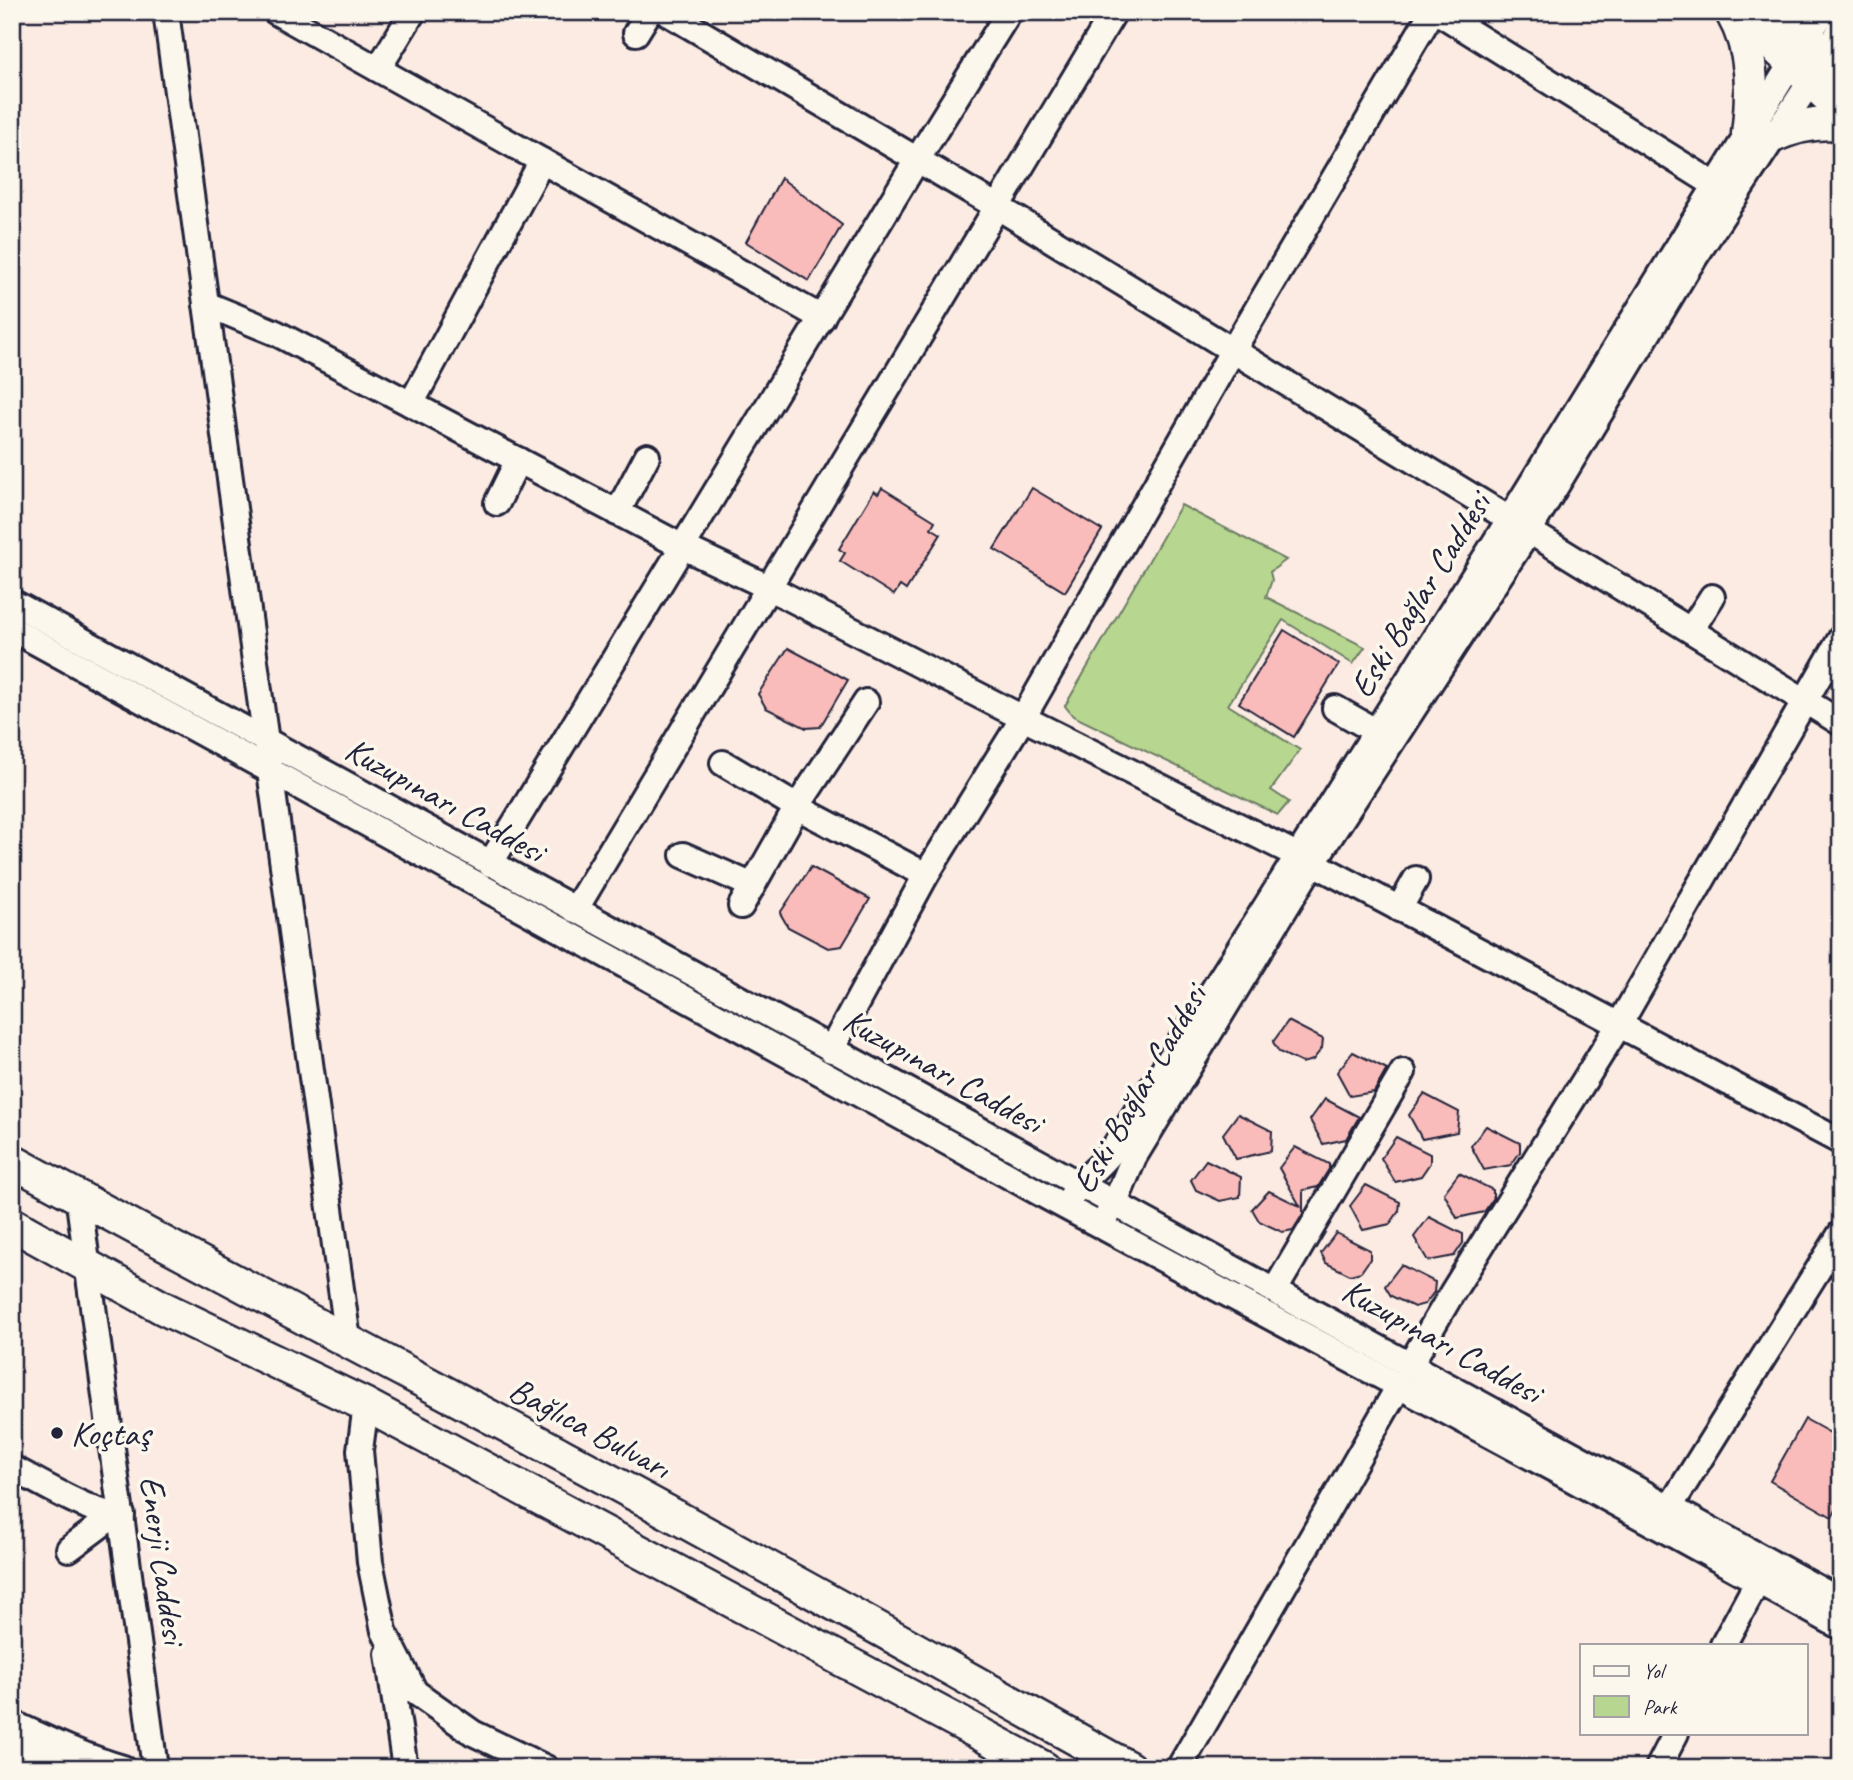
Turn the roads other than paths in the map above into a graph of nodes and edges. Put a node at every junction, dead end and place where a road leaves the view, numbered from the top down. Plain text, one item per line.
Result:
1 (166, 12) edge
2 (276, 12) edge
3 (413, 12) edge
4 (666, 12) edge
5 (1009, 12) edge
6 (1114, 12) edge
7 (1432, 12) edge
8 (1438, 12) edge
9 (1731, 12) edge
10 (1738, 12) edge
11 (1779, 12) edge
12 (1841, 27) edge
13 (1816, 53) edge
14 (378, 69) junction
15 (1841, 109) edge
16 (1841, 124) edge
17 (1760, 135) junction
18 (917, 160) junction
19 (542, 161) junction
20 (1725, 191) junction
21 (996, 206) junction
22 (205, 304) junction
23 (822, 318) junction
24 (1233, 350) junction
25 (411, 404) junction
26 (647, 456) dead end
27 (518, 460) junction
28 (497, 503) dead end
29 (618, 513) junction
30 (1519, 525) junction
31 (683, 547) junction
32 (769, 588) junction
33 (1712, 597) dead end
34 (12, 601) edge
35 (12, 629) edge
36 (1691, 630) junction
37 (1841, 638) edge
38 (1805, 701) junction
39 (866, 702) dead end
40 (1335, 708) dead end
41 (1023, 718) junction
42 (1841, 723) edge
43 (1377, 732) junction
44 (266, 741) junction
45 (723, 763) dead end
46 (270, 770) junction
47 (797, 807) junction
48 (683, 855) dead end
49 (1305, 859) junction
50 (491, 864) junction
51 (926, 876) junction
52 (1416, 879) dead end
53 (1399, 909) junction
54 (575, 910) junction
55 (1619, 1026) junction
56 (831, 1050) junction
57 (1403, 1072) dead end
58 (1841, 1142) edge
59 (12, 1161) edge
60 (1079, 1185) junction
61 (78, 1195) junction
62 (1115, 1203) junction
63 (1065, 1207) junction
64 (12, 1224) edge
65 (1101, 1226) junction
66 (1841, 1233) edge
67 (1834, 1258) edge
68 (88, 1265) junction
69 (1275, 1290) junction
70 (348, 1340) junction
71 (1411, 1363) junction
72 (1399, 1386) junction
73 (366, 1405) junction
74 (12, 1468) edge
75 (1670, 1507) junction
76 (117, 1516) junction
77 (69, 1549) dead end
78 (1763, 1571) junction
79 (1841, 1601) edge
80 (1841, 1628) edge
81 (384, 1631) junction
82 (1724, 1644) edge
83 (12, 1723) edge
84 (1675, 1734) edge
85 (12, 1744) edge
86 (1038, 1766) edge
87 (57, 1768) edge
88 (123, 1768) edge
89 (155, 1768) edge
90 (405, 1768) edge
91 (546, 1768) edge
92 (1129, 1768) edge
93 (1179, 1768) edge
94 (1658, 1768) edge

1 - 22 street
2 - 14 street
3 - 14 street
4 - 18 street
5 - 18 street
6 - 21 street
7 - 24 street
8 - 20 street
9 - 17 main road
10 - 13 main road
11 - 13 main road
12 - 13 street, Eski Bağlar Caddesi
13 - 15 main road
13 - 17 street, Eski Bağlar Caddesi
14 - 19 street
16 - 17 main road
17 - 20 street, Eski Bağlar Caddesi
18 - 21 street
18 - 23 street
19 - 23 street
19 - 25 street
20 - 30 street, Eski Bağlar Caddesi
21 - 24 street
21 - 32 street
22 - 25 street
22 - 44 street
23 - 31 street
24 - 30 street
24 - 41 street
25 - 27 street
26 - 29 street
27 - 28 street
27 - 29 street
29 - 31 street
30 - 36 street
30 - 43 street, Eski Bağlar Caddesi
30 - 49 street, Eski Bağlar Caddesi
31 - 32 street
31 - 50 street
32 - 41 street
32 - 54 street
33 - 36 street
34 - 44 street, Kuzupınarı Caddesi
35 - 46 street, Kuzupınarı Caddesi
36 - 38 street
37 - 38 street
38 - 42 street
38 - 55 street
39 - 47 street
40 - 43 street
41 - 49 street
41 - 51 street
43 - 49 street, Eski Bağlar Caddesi
44 - 46 street
44 - 50 street, Kuzupınarı Caddesi
45 - 47 street
46 - 63 street, Kuzupınarı Caddesi
46 - 70 street
47 - 48 street
47 - 51 street
49 - 53 street
49 - 60 street, Eski Bağlar Caddesi
49 - 62 street, Eski Bağlar Caddesi
50 - 54 street, Kuzupınarı Caddesi
51 - 56 street
52 - 53 street
53 - 55 street
54 - 56 street, Kuzupınarı Caddesi
55 - 58 street
55 - 71 street
56 - 60 street, Kuzupınarı Caddesi
57 - 69 street
59 - 61 main road, Bağlıca Bulvarı
60 - 62 street, Kuzupınarı Caddesi
60 - 63 street, Eski Bağlar Caddesi
61 - 68 street, Enerji Caddesi
61 - 70 main road, Bağlıca Bulvarı
62 - 65 street, Eski Bağlar Caddesi
62 - 69 street, Kuzupınarı Caddesi
63 - 65 street, Kuzupınarı Caddesi
64 - 68 main road
65 - 72 street, Kuzupınarı Caddesi
66 - 67 street
67 - 75 street
68 - 73 main road
68 - 76 street, Enerji Caddesi
69 - 71 street, Kuzupınarı Caddesi
70 - 92 main road, Bağlıca Bulvarı
71 - 75 street, Kuzupınarı Caddesi
72 - 78 street, Kuzupınarı Caddesi
72 - 93 street
73 - 81 street
73 - 86 main road
74 - 76 street
75 - 78 street, Kuzupınarı Caddesi
76 - 77 street
76 - 89 street, Enerji Caddesi
78 - 79 street, Kuzupınarı Caddesi
78 - 80 street, Kuzupınarı Caddesi
78 - 82 street
81 - 90 street
81 - 91 street
83 - 88 street
84 - 94 street
85 - 87 street

